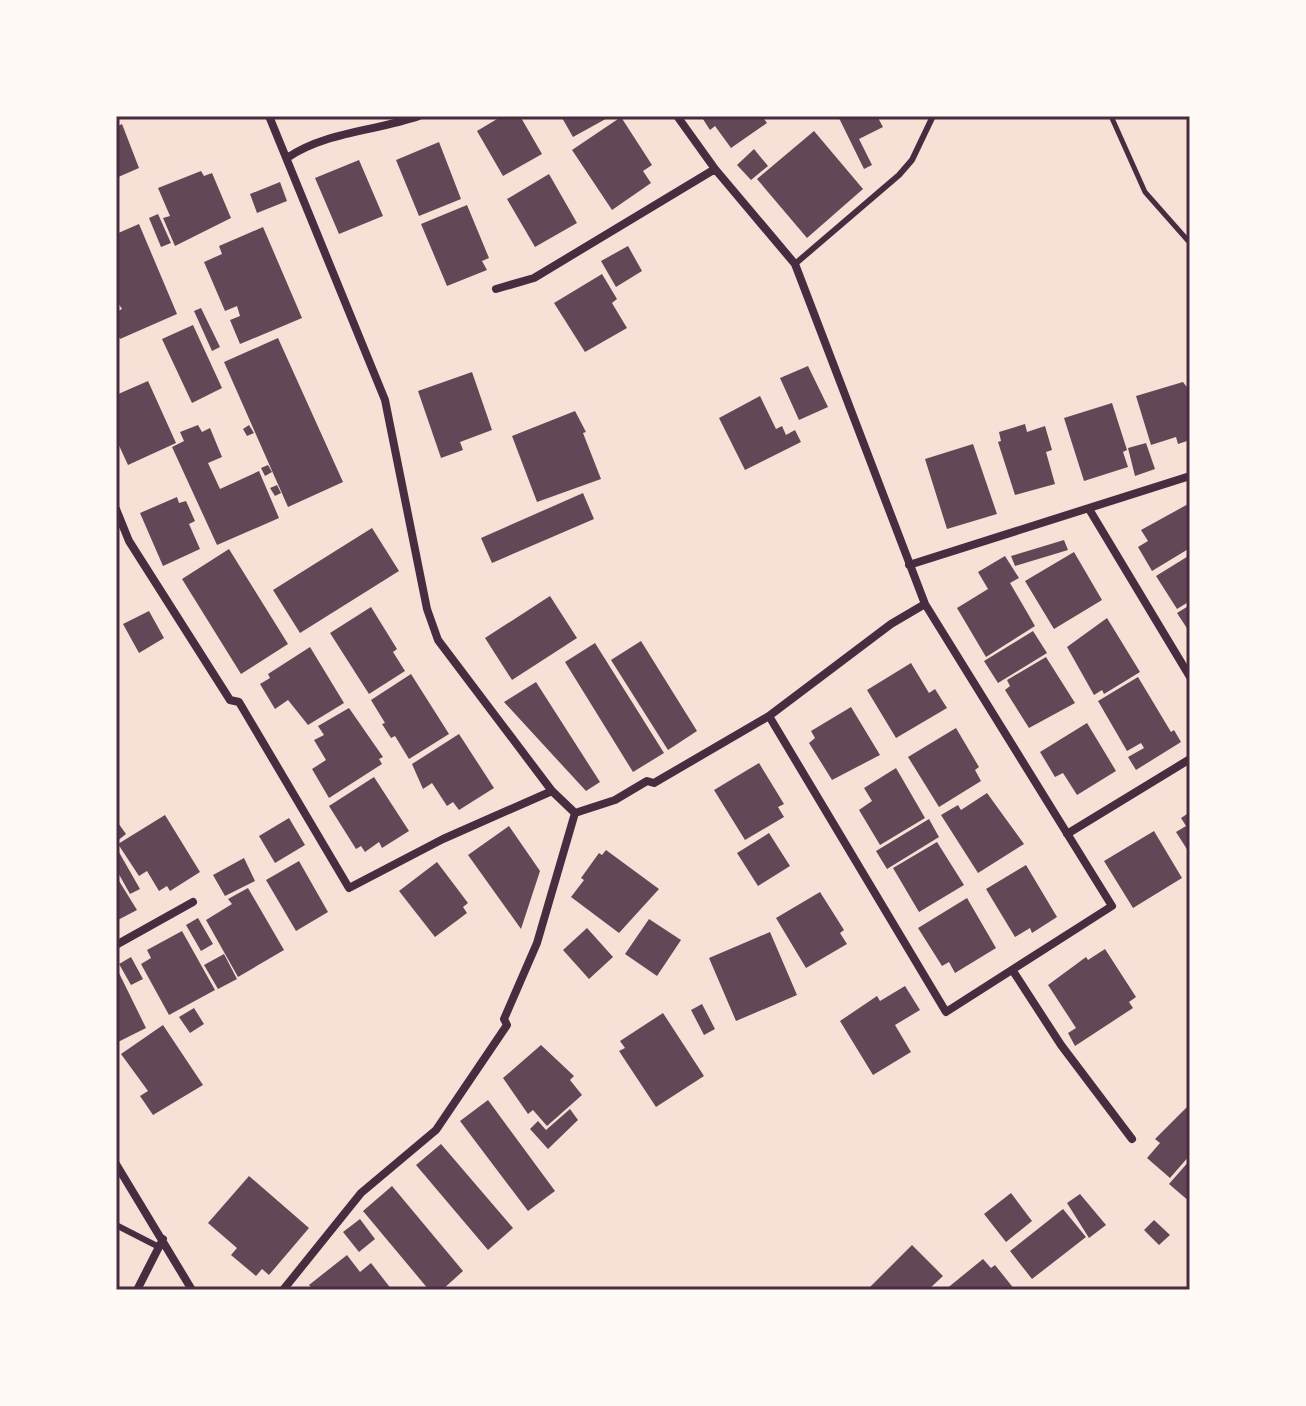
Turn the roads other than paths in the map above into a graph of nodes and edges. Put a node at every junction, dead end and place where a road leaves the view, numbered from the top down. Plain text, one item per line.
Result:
1 (269, 116) edge
2 (419, 116) edge
3 (677, 116) edge
4 (933, 116) edge
5 (287, 158) junction
6 (715, 169) junction
7 (795, 264) junction
8 (496, 289) dead end
9 (1190, 476) edge
10 (116, 509) edge
11 (1089, 509) junction
12 (909, 565) junction
13 (925, 604) junction
14 (1190, 677) edge
15 (769, 716) junction
16 (1190, 759) edge
17 (552, 791) junction
18 (575, 813) junction
19 (1067, 834) junction
20 (193, 902) dead end
21 (116, 945) edge
22 (1013, 971) junction
23 (1132, 1139) dead end
24 (116, 1164) edge
25 (116, 1225) edge
26 (161, 1243) junction
27 (137, 1290) edge
28 (192, 1290) edge
29 (283, 1290) edge

1 - 5 street
2 - 5 street
3 - 6 street
4 - 7 lane
5 - 17 street
6 - 7 street
6 - 8 street
7 - 12 street
9 - 11 street
10 - 17 street
11 - 12 street
11 - 14 street
12 - 13 street
13 - 15 street
13 - 19 street
15 - 18 street
15 - 22 street
16 - 19 street
17 - 18 street
18 - 29 street
19 - 22 street
20 - 21 street
22 - 23 street
24 - 26 street
25 - 26 lane
26 - 27 street
26 - 28 street

